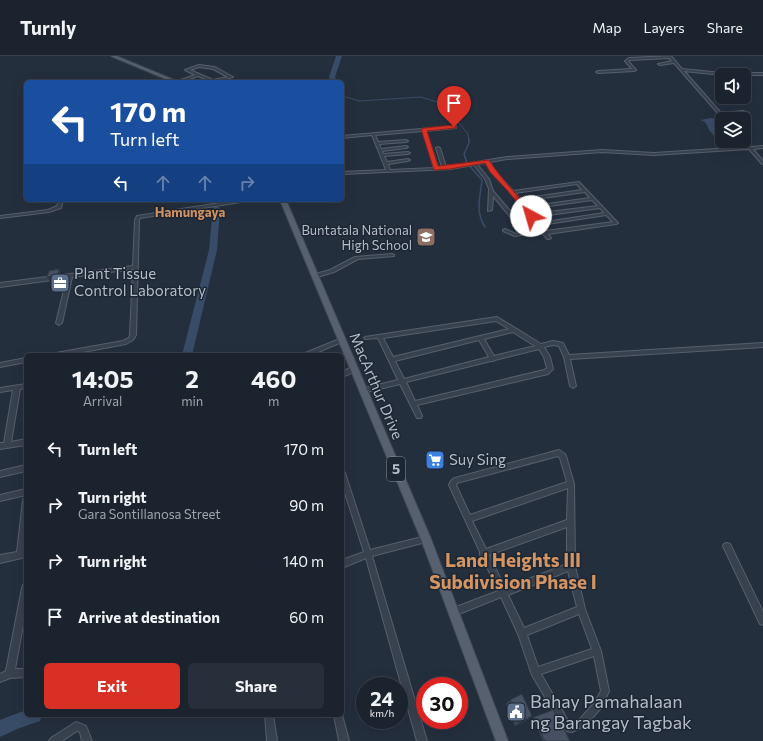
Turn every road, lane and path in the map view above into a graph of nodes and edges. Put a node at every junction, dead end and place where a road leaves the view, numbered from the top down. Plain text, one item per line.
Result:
1 (113, 56) edge
2 (669, 57) edge
3 (674, 62) junction
4 (660, 64) dead end
5 (681, 70) junction
6 (598, 72) dead end
7 (763, 74) edge
8 (197, 75) junction
9 (172, 80) edge
10 (183, 80) edge
11 (208, 80) edge
12 (220, 80) edge
13 (718, 112) edge
14 (454, 127) dead end
15 (424, 129) junction
16 (405, 135) dead end
17 (374, 136) junction
18 (344, 137) edge
19 (406, 141) dead end
20 (377, 143) junction
21 (406, 147) dead end
22 (763, 147) edge
23 (438, 148) dead end
24 (751, 149) junction
25 (380, 150) junction
26 (408, 153) dead end
27 (382, 155) junction
28 (408, 160) dead end
29 (487, 161) junction
30 (385, 163) junction
31 (763, 163) edge
32 (474, 164) junction
33 (436, 168) junction
34 (444, 168) junction
35 (389, 171) junction
36 (344, 173) edge
37 (491, 191) junction
38 (585, 191) junction
39 (512, 192) junction
40 (593, 199) junction
41 (518, 200) junction
42 (60, 202) edge
43 (235, 202) edge
44 (283, 202) edge
45 (600, 207) junction
46 (525, 208) junction
47 (490, 210) dead end
48 (608, 214) junction
49 (531, 216) junction
50 (0, 217) edge
51 (538, 224) junction
52 (505, 230) dead end
53 (545, 233) junction
54 (549, 238) dead end
55 (392, 255) dead end
56 (136, 267) junction
57 (70, 275) junction
58 (314, 276) junction
59 (0, 285) edge
60 (58, 323) dead end
61 (513, 330) junction
62 (380, 336) junction
63 (367, 338) dead end
64 (480, 338) junction
65 (342, 340) junction
66 (763, 345) edge
67 (540, 346) junction
68 (67, 353) edge
69 (310, 353) edge
70 (567, 357) junction
71 (493, 359) junction
72 (24, 360) edge
73 (391, 360) junction
74 (0, 365) edge
75 (354, 369) junction
76 (344, 374) edge
77 (402, 382) junction
78 (24, 386) edge
79 (573, 386) dead end
80 (18, 387) junction
81 (0, 390) edge
82 (364, 391) junction
83 (414, 404) junction
84 (419, 416) dead end
85 (24, 442) edge
86 (7, 445) junction
87 (0, 446) edge
88 (24, 468) edge
89 (0, 474) edge
90 (344, 479) edge
91 (571, 484) junction
92 (24, 492) edge
93 (0, 498) edge
94 (468, 519) junction
95 (571, 522) junction
96 (24, 536) edge
97 (426, 539) junction
98 (727, 546) dead end
99 (483, 553) junction
100 (23, 554) edge
101 (368, 554) junction
102 (0, 559) edge
103 (344, 563) edge
104 (570, 566) junction
105 (503, 592) junction
106 (24, 599) edge
107 (760, 608) edge
108 (581, 609) junction
109 (454, 612) junction
110 (763, 621) edge
111 (522, 633) junction
112 (597, 651) junction
113 (535, 672) junction
114 (10, 674) junction
115 (24, 674) edge
116 (0, 678) edge
117 (269, 717) edge
118 (338, 717) edge
119 (54, 741) edge
120 (86, 741) edge
121 (272, 741) edge
122 (344, 741) edge
123 (422, 741) edge
124 (502, 741) edge

1 - 9 main road
2 - 3 street
2 - 6 street
3 - 4 street
3 - 5 street
5 - 7 street
5 - 13 street
8 - 10 street
8 - 11 street
8 - 12 street
14 - 15 street
15 - 17 street
15 - 33 street
16 - 17 street
17 - 18 street
17 - 20 street
19 - 20 street
20 - 25 street
21 - 25 street
22 - 24 street
23 - 34 street
24 - 29 street
24 - 31 street
25 - 27 street
26 - 27 street
27 - 30 street
28 - 30 street
29 - 32 street
29 - 39 street
30 - 35 street
32 - 34 street
32 - 37 street
33 - 34 street
33 - 35 street
35 - 36 street
37 - 47 street
37 - 52 street
38 - 39 street
38 - 40 street
38 - 41 street
39 - 41 street
40 - 45 street
40 - 46 street
41 - 46 street
42 - 50 street
43 - 56 street
44 - 58 main road, MacArthur Drive / 5
45 - 48 street
45 - 49 street
46 - 49 street
48 - 51 street
48 - 53 street
49 - 51 street
51 - 53 street
53 - 54 street
55 - 58 street
56 - 57 street
56 - 68 street
57 - 59 street
57 - 60 street
58 - 65 main road, MacArthur Drive / 5
61 - 62 street
61 - 64 street
61 - 67 street
62 - 63 street
62 - 73 street
64 - 71 street
64 - 73 street
65 - 69 street
65 - 75 main road, MacArthur Drive / 5
66 - 70 street
67 - 70 street
67 - 71 street
67 - 83 street
70 - 79 street
71 - 77 street
72 - 74 street
73 - 77 street
75 - 76 street
75 - 82 main road, MacArthur Drive / 5
77 - 82 street
77 - 83 street
78 - 80 street
80 - 81 street
80 - 86 street
82 - 97 main road, MacArthur Drive / 5
83 - 84 street
85 - 86 street
86 - 87 street
88 - 89 street
90 - 101 street
91 - 94 street
91 - 94 street
91 - 95 street
92 - 93 street
94 - 99 street
95 - 99 street
95 - 104 street
96 - 100 street
97 - 101 street
97 - 109 main road, MacArthur Drive / 5
98 - 107 street
99 - 105 street
100 - 102 street
101 - 103 street
101 - 123 street
104 - 105 street
104 - 108 street
105 - 109 street
105 - 111 street
106 - 114 street
107 - 110 street
108 - 111 street
108 - 112 street
109 - 124 main road, MacArthur Drive / 5
111 - 113 street
112 - 113 street
112 - 113 street
114 - 115 street
114 - 116 street
117 - 121 street
118 - 122 street
119 - 120 street

